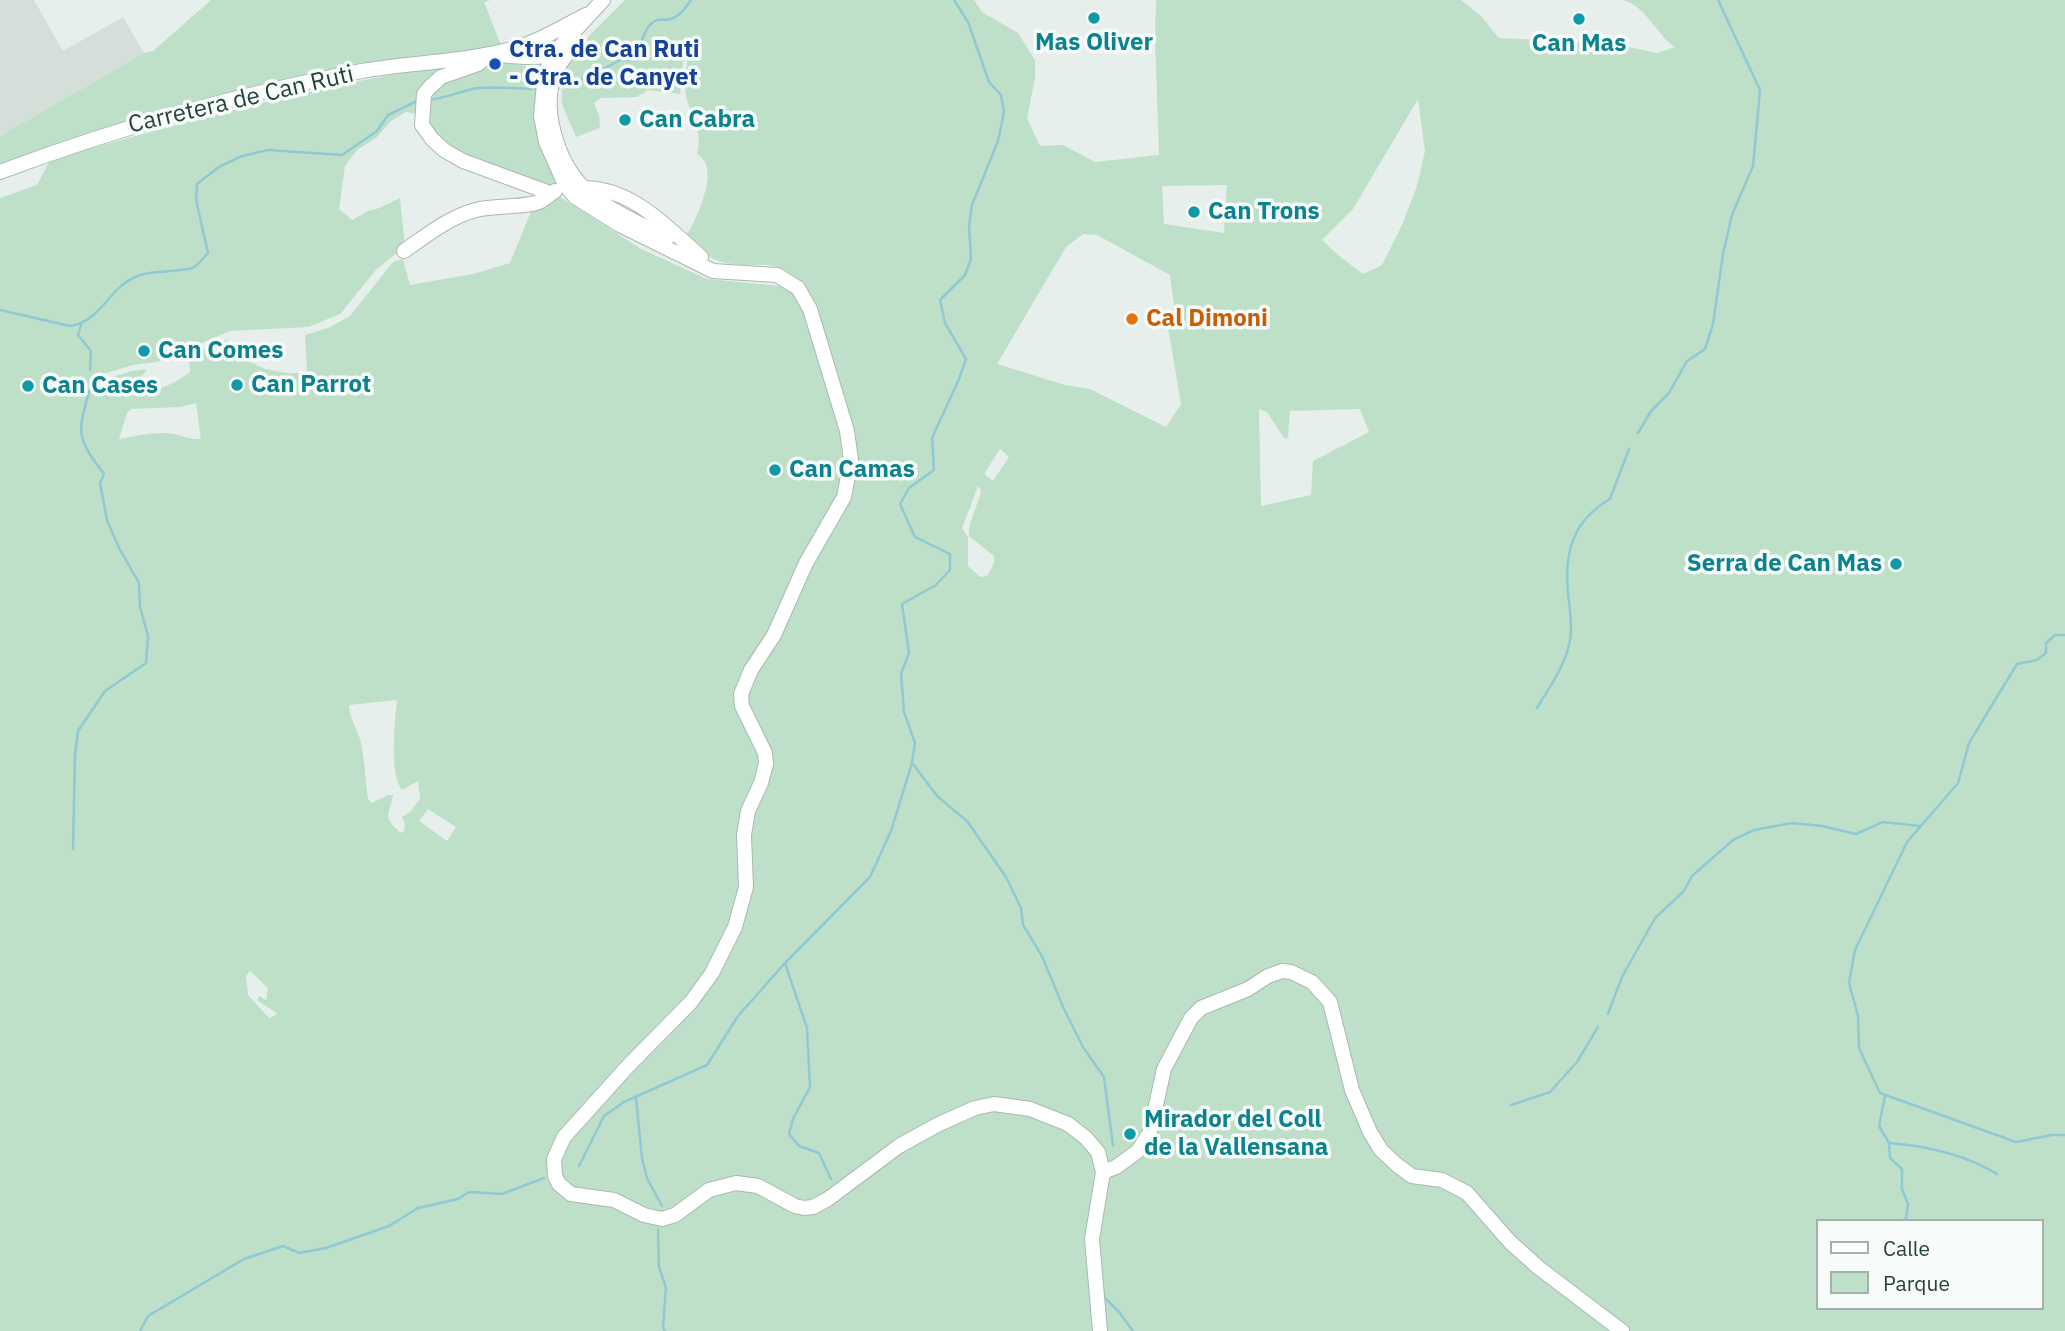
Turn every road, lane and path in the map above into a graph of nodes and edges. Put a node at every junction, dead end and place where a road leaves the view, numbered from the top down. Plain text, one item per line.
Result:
1 (615, 0) edge
2 (599, 8) edge
3 (529, 43) junction
4 (489, 54) junction
5 (553, 55) junction
6 (521, 57) junction
7 (550, 73) junction
8 (545, 114) junction
9 (0, 172) edge
10 (565, 185) junction
11 (584, 188) junction
12 (550, 193) junction
13 (626, 198) junction
14 (619, 212) junction
15 (658, 244) junction
16 (404, 251) dead end
17 (701, 257) junction
18 (734, 272) junction
19 (1103, 1172) junction
20 (1100, 1331) edge
21 (1622, 1331) edge

1 - 2 street
2 - 3 street, Carretera de Can Ruti
2 - 5 street
2 - 7 street
3 - 4 street, Carretera de Can Ruti
3 - 5 street
4 - 6 street, Carretera de Can Ruti
4 - 9 street, Carretera de Can Ruti
4 - 12 street
5 - 6 street, Carretera de Can Ruti
5 - 7 street
6 - 7 street
7 - 8 street
8 - 10 street
8 - 11 street
10 - 12 street
10 - 14 street
10 - 15 street
11 - 13 street
11 - 14 street
12 - 16 street
13 - 14 street
13 - 17 street
14 - 15 street
14 - 17 street
15 - 18 street
17 - 18 street
18 - 19 street
19 - 20 street
19 - 21 street

